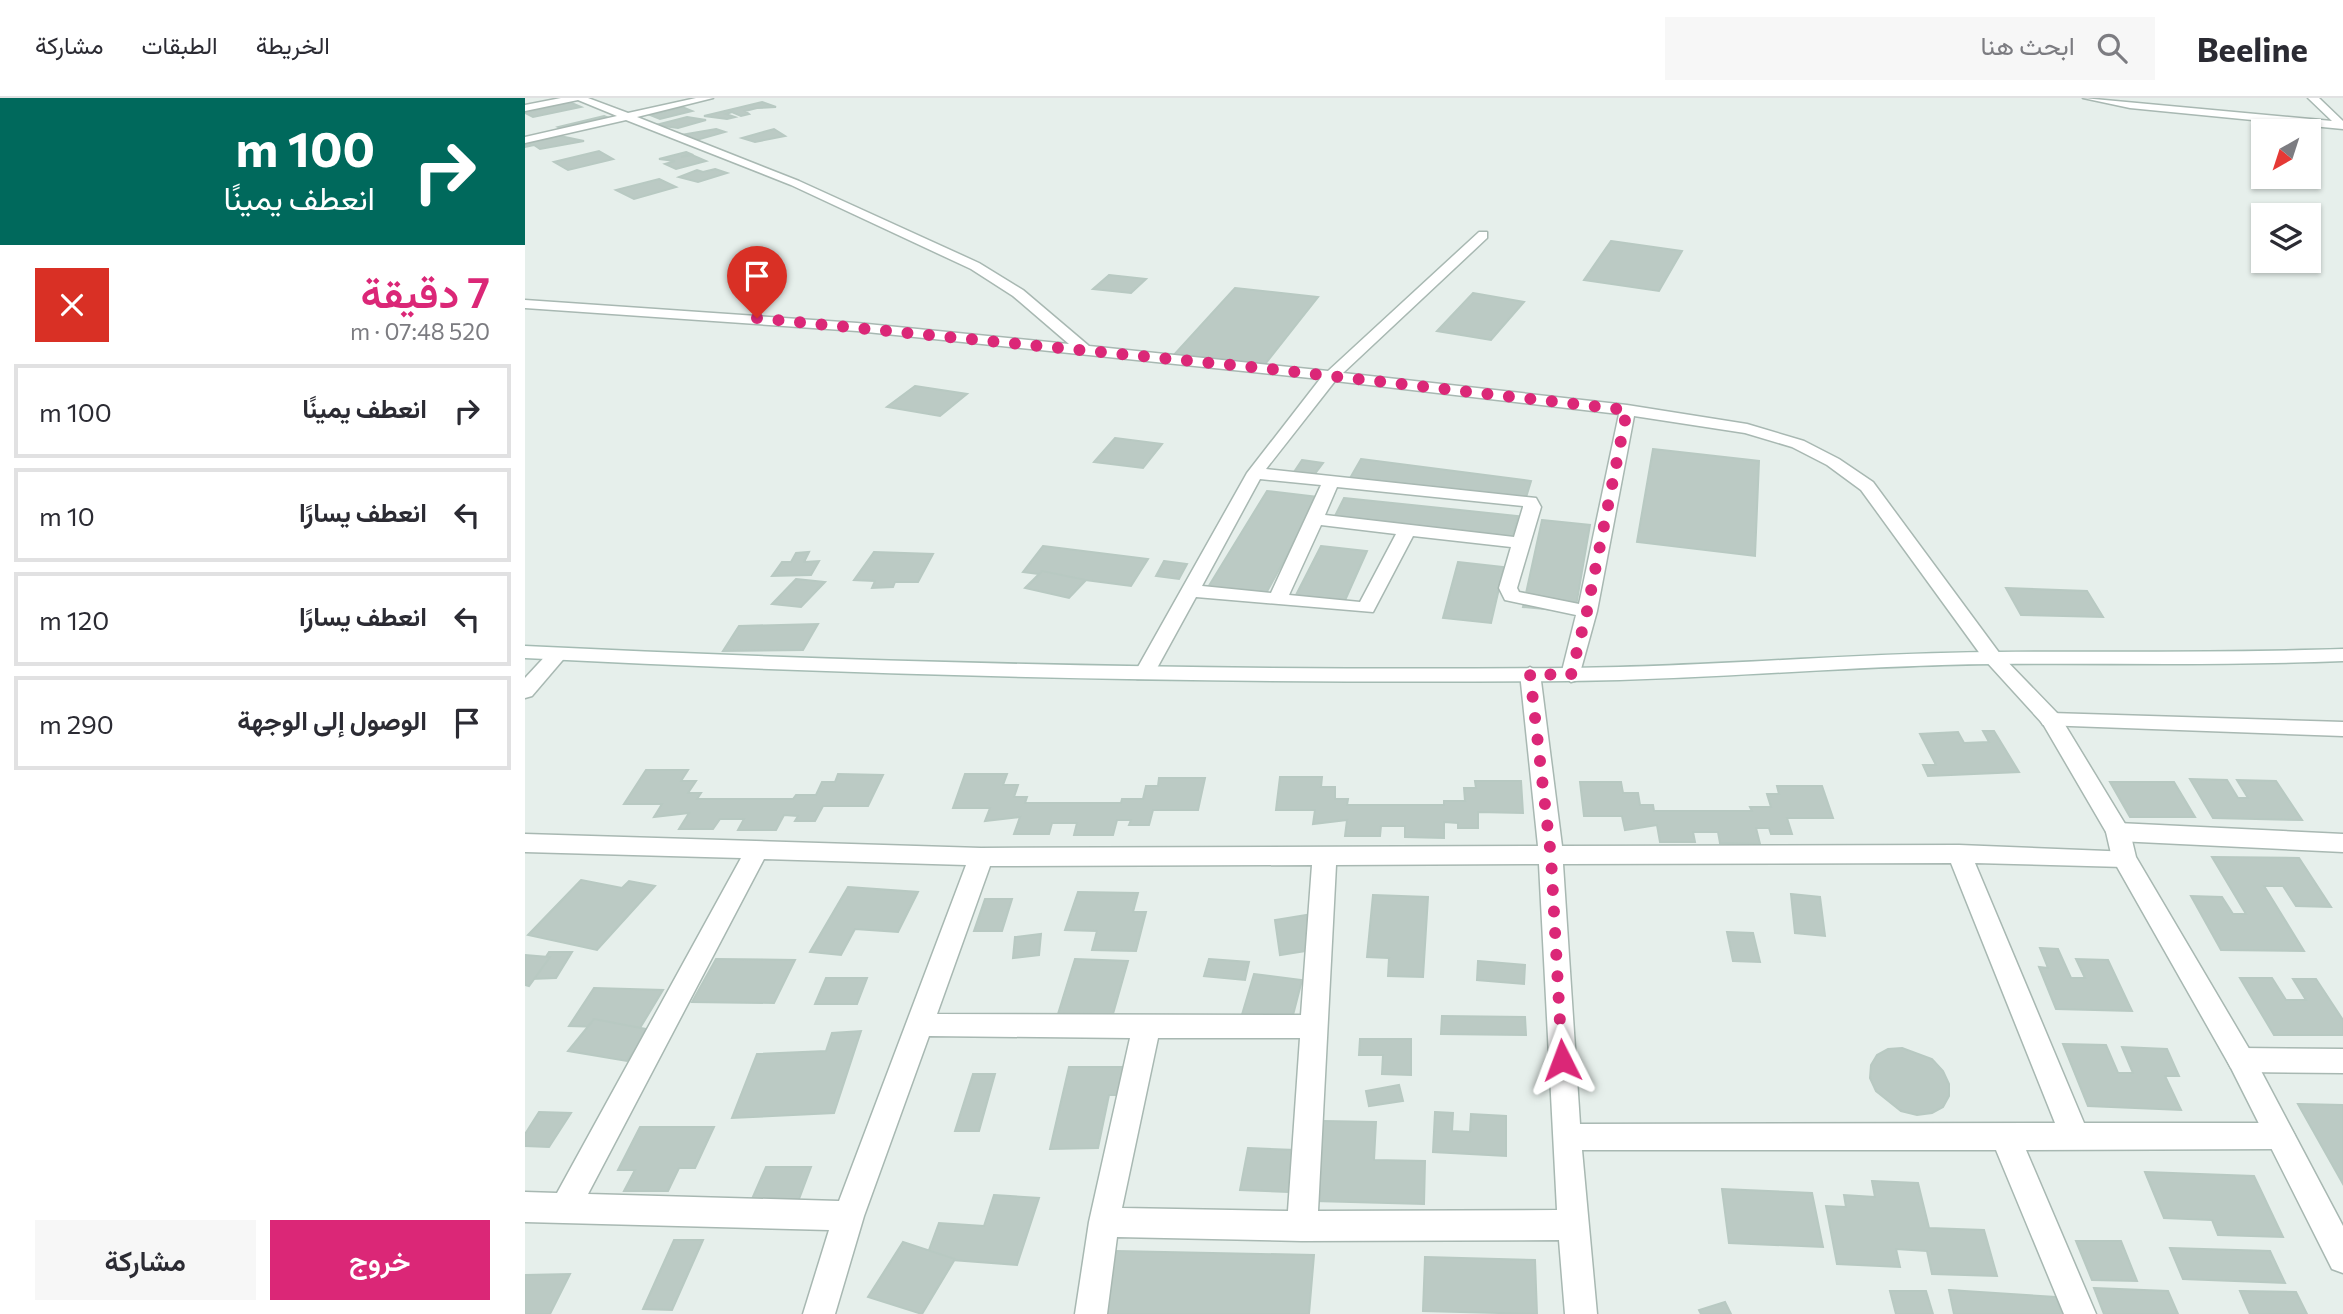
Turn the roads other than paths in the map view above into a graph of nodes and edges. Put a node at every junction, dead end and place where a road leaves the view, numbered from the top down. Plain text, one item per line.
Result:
1 (578, 98) edge
2 (708, 98) edge
3 (2088, 98) edge
4 (2313, 98) edge
5 (525, 108) edge
6 (629, 117) junction
7 (2342, 126) edge
8 (525, 140) edge
9 (1483, 235) dead end
10 (525, 304) edge
11 (1087, 352) junction
12 (1329, 378) junction
13 (1627, 410) junction
14 (1255, 473) junction
15 (1332, 480) junction
16 (1315, 519) junction
17 (1406, 531) junction
18 (1523, 543) junction
19 (1192, 591) junction
20 (1277, 600) junction
21 (1587, 611) junction
22 (525, 652) edge
23 (557, 654) junction
24 (2343, 655) edge
25 (1993, 658) junction
26 (1144, 674) junction
27 (1530, 674) junction
28 (1571, 675) junction
29 (525, 691) edge
30 (2052, 720) junction
31 (2343, 729) edge
32 (2118, 832) junction
33 (525, 843) edge
34 (2343, 843) edge
35 (757, 850) junction
36 (1959, 854) junction
37 (981, 857) junction
38 (1324, 857) junction
39 (1551, 857) junction
40 (2124, 858) junction
41 (1147, 1024) junction
42 (920, 1025) junction
43 (1311, 1027) junction
44 (2242, 1060) junction
45 (2343, 1061) edge
46 (2074, 1134) junction
47 (2005, 1135) junction
48 (2280, 1136) junction
49 (1566, 1137) junction
50 (525, 1207) edge
51 (565, 1208) junction
52 (849, 1216) junction
53 (1104, 1222) junction
54 (1574, 1225) junction
55 (1302, 1226) junction
56 (2343, 1258) edge
57 (819, 1314) edge
58 (1091, 1314) edge
59 (1581, 1314) edge
60 (2080, 1314) edge

1 - 5 street
1 - 6 street
2 - 6 street
3 - 7 street
4 - 7 street
6 - 8 street
6 - 11 street
9 - 12 street
10 - 11 street
11 - 12 street
12 - 13 street
12 - 14 street
13 - 21 street
13 - 25 street
14 - 15 street
14 - 19 street
15 - 16 street
15 - 18 street
16 - 17 street
16 - 20 street
17 - 18 street
17 - 20 street
18 - 21 street
19 - 20 street
19 - 26 street
21 - 28 street
22 - 23 street
23 - 26 street
23 - 29 street
24 - 25 street
25 - 28 street
25 - 30 street
26 - 27 street
27 - 28 street
27 - 39 street
30 - 31 street
30 - 32 street
32 - 34 street
32 - 40 street
33 - 35 street
35 - 37 street
35 - 51 street
36 - 39 street
36 - 40 street
36 - 46 street
37 - 38 street
37 - 42 street
38 - 39 street
38 - 43 street
39 - 49 street
40 - 44 street
41 - 42 street
41 - 43 street
41 - 53 street
42 - 52 street
43 - 55 street
44 - 45 street
44 - 48 street
46 - 47 street
46 - 48 street
47 - 49 street
47 - 60 street
48 - 56 street
49 - 54 street
50 - 51 street
51 - 52 street
52 - 57 street
53 - 55 street
53 - 58 street
54 - 55 street
54 - 59 street

